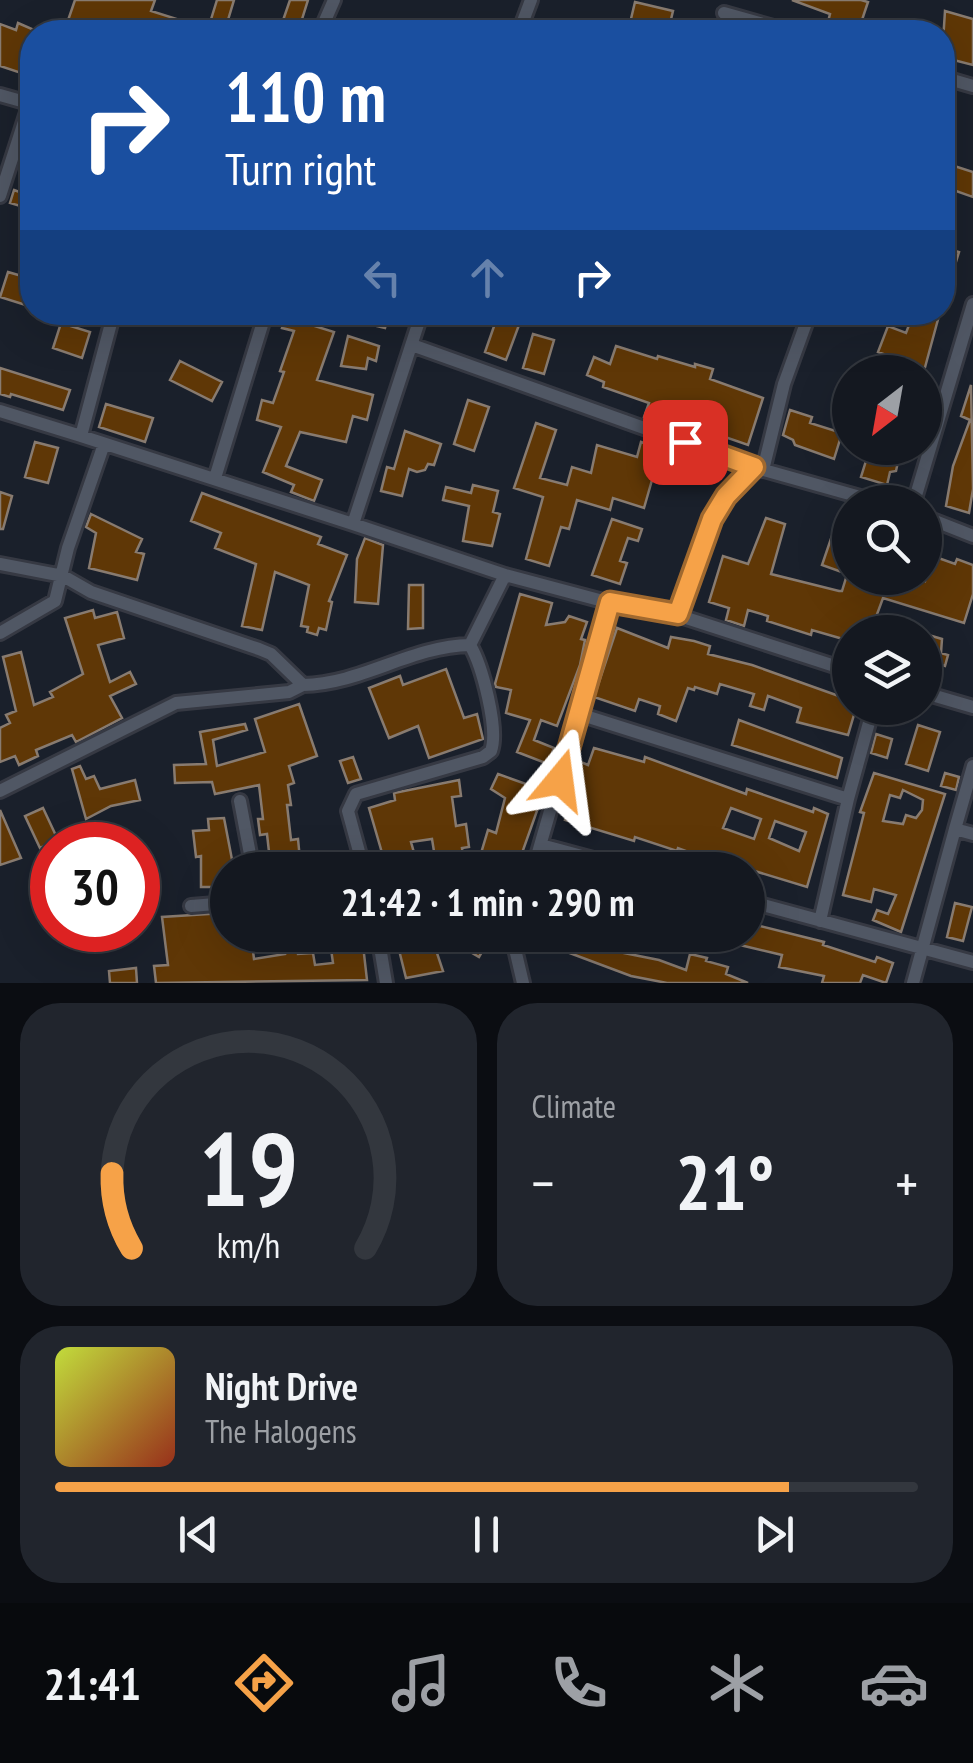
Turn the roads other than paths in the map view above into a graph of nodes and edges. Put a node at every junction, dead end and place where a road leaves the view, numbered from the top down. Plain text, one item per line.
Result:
1 (724, 13) dead end
2 (749, 20) edge
3 (20, 138) edge
4 (0, 196) edge
5 (973, 304) edge
6 (111, 325) edge
7 (262, 325) edge
8 (418, 325) edge
9 (805, 325) edge
10 (412, 345) junction
11 (0, 411) edge
12 (82, 436) junction
13 (104, 444) junction
14 (758, 468) junction
15 (215, 478) junction
16 (919, 485) edge
17 (832, 489) edge
18 (353, 524) junction
19 (942, 524) edge
20 (973, 536) edge
21 (0, 564) edge
22 (63, 576) junction
23 (505, 576) junction
24 (610, 602) junction
25 (678, 614) junction
26 (0, 633) edge
27 (470, 645) junction
28 (832, 665) edge
29 (303, 685) junction
30 (942, 699) edge
31 (973, 707) edge
32 (579, 714) junction
33 (868, 725) edge
34 (973, 766) edge
35 (0, 791) edge
36 (848, 799) junction
37 (240, 801) dead end
38 (954, 829) junction
39 (973, 834) edge
40 (541, 845) junction
41 (249, 852) edge
42 (359, 852) edge
43 (539, 852) edge
44 (567, 852) edge
45 (210, 904) edge
46 (765, 905) edge
47 (191, 906) dead end
48 (820, 920) junction
49 (919, 949) junction
50 (381, 952) edge
51 (516, 952) edge
52 (973, 962) edge
53 (386, 983) edge
54 (523, 983) edge
55 (912, 983) edge

1 - 2 street
3 - 4 street
5 - 16 street
6 - 12 street
7 - 15 street
8 - 10 street
9 - 14 street
10 - 14 street
10 - 18 street
11 - 12 street
12 - 13 street
13 - 15 street
13 - 22 street
14 - 17 street
14 - 25 street
15 - 18 street
18 - 23 street
19 - 20 street
21 - 22 street
22 - 26 street
22 - 29 street
23 - 24 street
23 - 27 street
24 - 25 street
24 - 32 street
25 - 28 street
27 - 29 street
27 - 42 street
29 - 35 street
30 - 31 street
32 - 36 street
32 - 40 street
33 - 36 street
34 - 38 street
36 - 48 street
37 - 41 street
38 - 39 street
38 - 49 street
40 - 43 street
40 - 44 street
45 - 47 street
46 - 48 street
48 - 49 street
49 - 52 street
49 - 55 street
50 - 53 street
51 - 54 street

